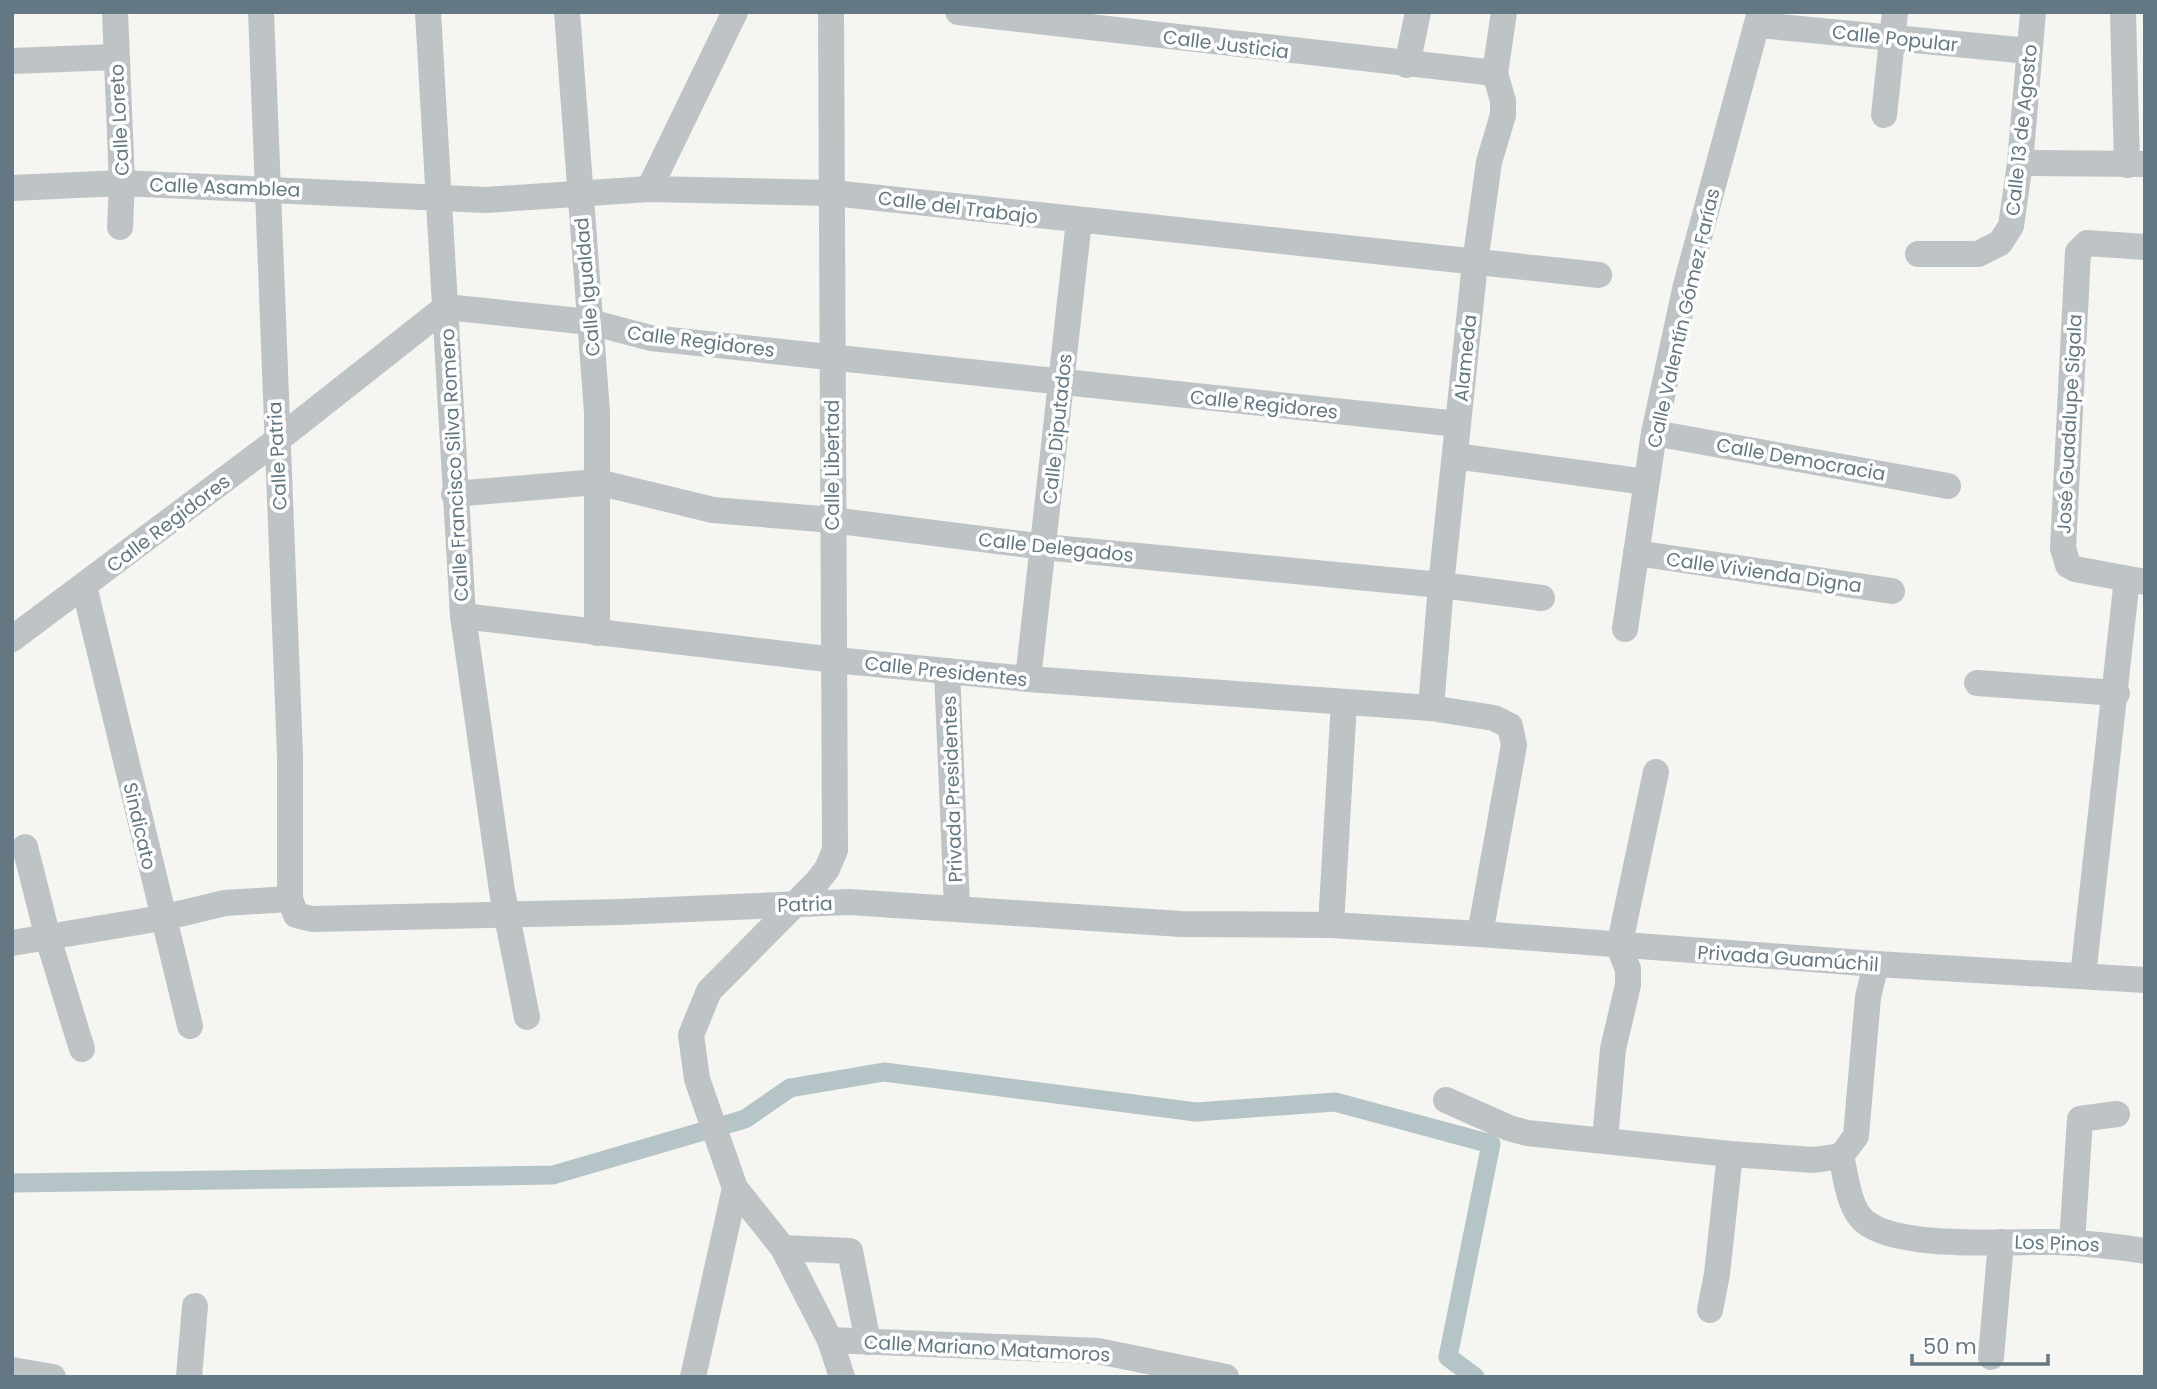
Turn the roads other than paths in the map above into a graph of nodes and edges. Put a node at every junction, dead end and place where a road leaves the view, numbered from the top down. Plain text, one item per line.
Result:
1 (116, 12) edge
2 (261, 12) edge
3 (428, 12) edge
4 (567, 12) edge
5 (735, 12) edge
6 (831, 12) edge
7 (958, 12) edge
8 (1418, 12) edge
9 (1504, 12) edge
10 (2033, 12) edge
11 (2123, 12) edge
12 (1760, 18) edge
13 (1894, 25) edge
14 (2029, 51) junction
15 (116, 57) junction
16 (12, 61) edge
17 (1407, 65) junction
18 (1495, 73) junction
19 (1884, 115) dead end
20 (2020, 163) junction
21 (2136, 164) edge
22 (122, 183) junction
23 (12, 188) edge
24 (267, 188) junction
25 (649, 189) junction
26 (833, 193) junction
27 (580, 195) junction
28 (438, 199) junction
29 (1079, 221) junction
30 (120, 227) dead end
31 (2145, 247) edge
32 (1918, 254) dead end
33 (1475, 263) junction
34 (1600, 275) dead end
35 (446, 307) junction
36 (590, 323) junction
37 (832, 357) junction
38 (1062, 382) junction
39 (1458, 424) junction
40 (1654, 433) junction
41 (276, 441) junction
42 (1455, 456) junction
43 (597, 482) junction
44 (1646, 482) junction
45 (1948, 486) dead end
46 (454, 494) junction
47 (832, 520) junction
48 (1044, 547) junction
49 (1636, 553) junction
50 (2136, 581) edge
51 (1441, 584) junction
52 (84, 586) junction
53 (1892, 591) dead end
54 (1542, 598) dead end
55 (463, 615) junction
56 (1625, 629) dead end
57 (597, 633) junction
58 (12, 639) edge
59 (835, 660) junction
60 (947, 671) junction
61 (1028, 679) junction
62 (1977, 683) dead end
63 (2117, 693) junction
64 (1344, 702) junction
65 (1432, 708) junction
66 (1656, 772) dead end
67 (25, 847) dead end
68 (290, 899) junction
69 (795, 904) junction
70 (957, 907) junction
71 (507, 915) junction
72 (162, 918) junction
73 (1331, 925) junction
74 (1480, 934) junction
75 (48, 938) junction
76 (12, 943) edge
77 (1619, 947) junction
78 (1876, 964) junction
79 (2083, 976) junction
80 (2145, 979) edge
81 (527, 1017) dead end
82 (190, 1026) dead end
83 (82, 1049) dead end
84 (1446, 1100) dead end
85 (2117, 1114) dead end
86 (1605, 1140) junction
87 (1730, 1154) junction
88 (1841, 1156) junction
89 (731, 1177) junction
90 (2001, 1242) junction
91 (2072, 1243) junction
92 (783, 1248) junction
93 (2145, 1251) edge
94 (195, 1306) dead end
95 (1710, 1310) dead end
96 (830, 1340) junction
97 (868, 1342) junction
98 (1991, 1357) dead end
99 (12, 1370) edge
100 (54, 1377) edge
101 (189, 1377) edge
102 (693, 1377) edge
103 (842, 1377) edge
104 (1226, 1377) edge

1 - 15 street, Calle Loreto
2 - 24 street, Calle Patria
3 - 28 street, Calle Francisco Silva Romero
4 - 27 street, Calle Igualdad
5 - 25 street
6 - 26 street, Calle Libertad
7 - 17 street, Calle Justicia
8 - 17 street
9 - 18 street, Alameda
10 - 14 street, Calle 13 de Agosto
11 - 21 street
12 - 13 street, Calle Popular
12 - 40 street, Calle Valentín Gómez Farías
13 - 14 street, Calle Popular
13 - 19 street
14 - 20 street, Calle 13 de Agosto
15 - 16 street
15 - 22 street, Calle Loreto
17 - 18 street, Calle Justicia
18 - 33 street, Alameda
20 - 21 street
20 - 32 street, Calle 13 de Agosto
22 - 23 street, Calle Asamblea
22 - 24 street, Calle Asamblea
22 - 30 street, Calle Loreto
24 - 28 street, Calle Asamblea
24 - 41 street, Calle Patria
25 - 26 street, Calle del Trabajo
25 - 27 street, Calle del Trabajo
26 - 29 street, Calle del Trabajo
26 - 37 street, Calle Libertad
27 - 28 street, Calle del Trabajo
27 - 36 street, Calle Igualdad
28 - 35 street, Calle Francisco Silva Romero
29 - 33 street, Calle del Trabajo
29 - 38 street, Calle Diputados
31 - 50 street, José Guadalupe Sigala
33 - 34 street, Calle del Trabajo
33 - 39 street, Alameda
35 - 36 street, Calle Regidores
35 - 41 street, Calle Regidores
35 - 46 street, Calle Francisco Silva Romero
36 - 37 street, Calle Regidores
36 - 43 street, Calle Igualdad
37 - 38 street, Calle Regidores
37 - 47 street, Calle Libertad
38 - 39 street, Calle Regidores
38 - 48 street, Calle Diputados
39 - 42 street, Alameda
40 - 44 street, Calle Valentín Gómez Farías
40 - 45 street, Calle Democracia
41 - 52 street, Calle Regidores
41 - 68 street, Calle Patria
42 - 44 street
42 - 51 street, Alameda
43 - 46 street
43 - 47 street, Calle Delegados
43 - 57 street, Calle Igualdad
44 - 49 street, Calle Valentín Gómez Farías
46 - 55 street, Calle Francisco Silva Romero
47 - 48 street, Calle Delegados
47 - 59 street, Calle Libertad
48 - 51 street, Calle Delegados
48 - 61 street, Calle Diputados
49 - 53 street, Calle Vivienda Digna
49 - 56 street, Calle Valentín Gómez Farías
50 - 63 street
51 - 54 street, Calle Delegados
51 - 65 street, Alameda
52 - 58 street, Calle Regidores
52 - 72 street, Sindicato
55 - 57 street, Calle Presidentes
55 - 71 street, Calle Francisco Silva Romero
57 - 59 street, Calle Presidentes
59 - 60 street, Calle Presidentes
59 - 69 street, Calle Libertad
60 - 61 street, Calle Presidentes
60 - 70 street, Privada Presidentes
61 - 64 street, Calle Presidentes
62 - 63 street
63 - 79 street
64 - 65 street, Calle Presidentes
64 - 73 street
65 - 74 street
66 - 77 street
67 - 75 street
68 - 71 street, Patria
68 - 72 street
69 - 70 street, Patria
69 - 71 street, Patria
69 - 89 street, Calle Libertad
70 - 73 street, Patria
71 - 81 street, Calle Francisco Silva Romero
72 - 75 street
72 - 82 street, Sindicato
73 - 74 street, Patria
74 - 77 street, Privada Guamúchil
75 - 76 street
75 - 83 street
77 - 78 street, Privada Guamúchil
77 - 86 street
78 - 79 street, Privada Guamúchil
78 - 88 street
79 - 80 street, Privada Guamúchil
84 - 86 street
85 - 91 street
86 - 87 street
87 - 88 street
87 - 95 street
88 - 90 street
89 - 92 street
89 - 102 street
90 - 91 street, Los Pinos
90 - 98 street, Los Pinos
91 - 93 street, Los Pinos
92 - 96 street
92 - 97 street
94 - 101 street
96 - 97 street, Calle Mariano Matamoros
96 - 103 street
97 - 104 street, Calle Mariano Matamoros
99 - 100 street

